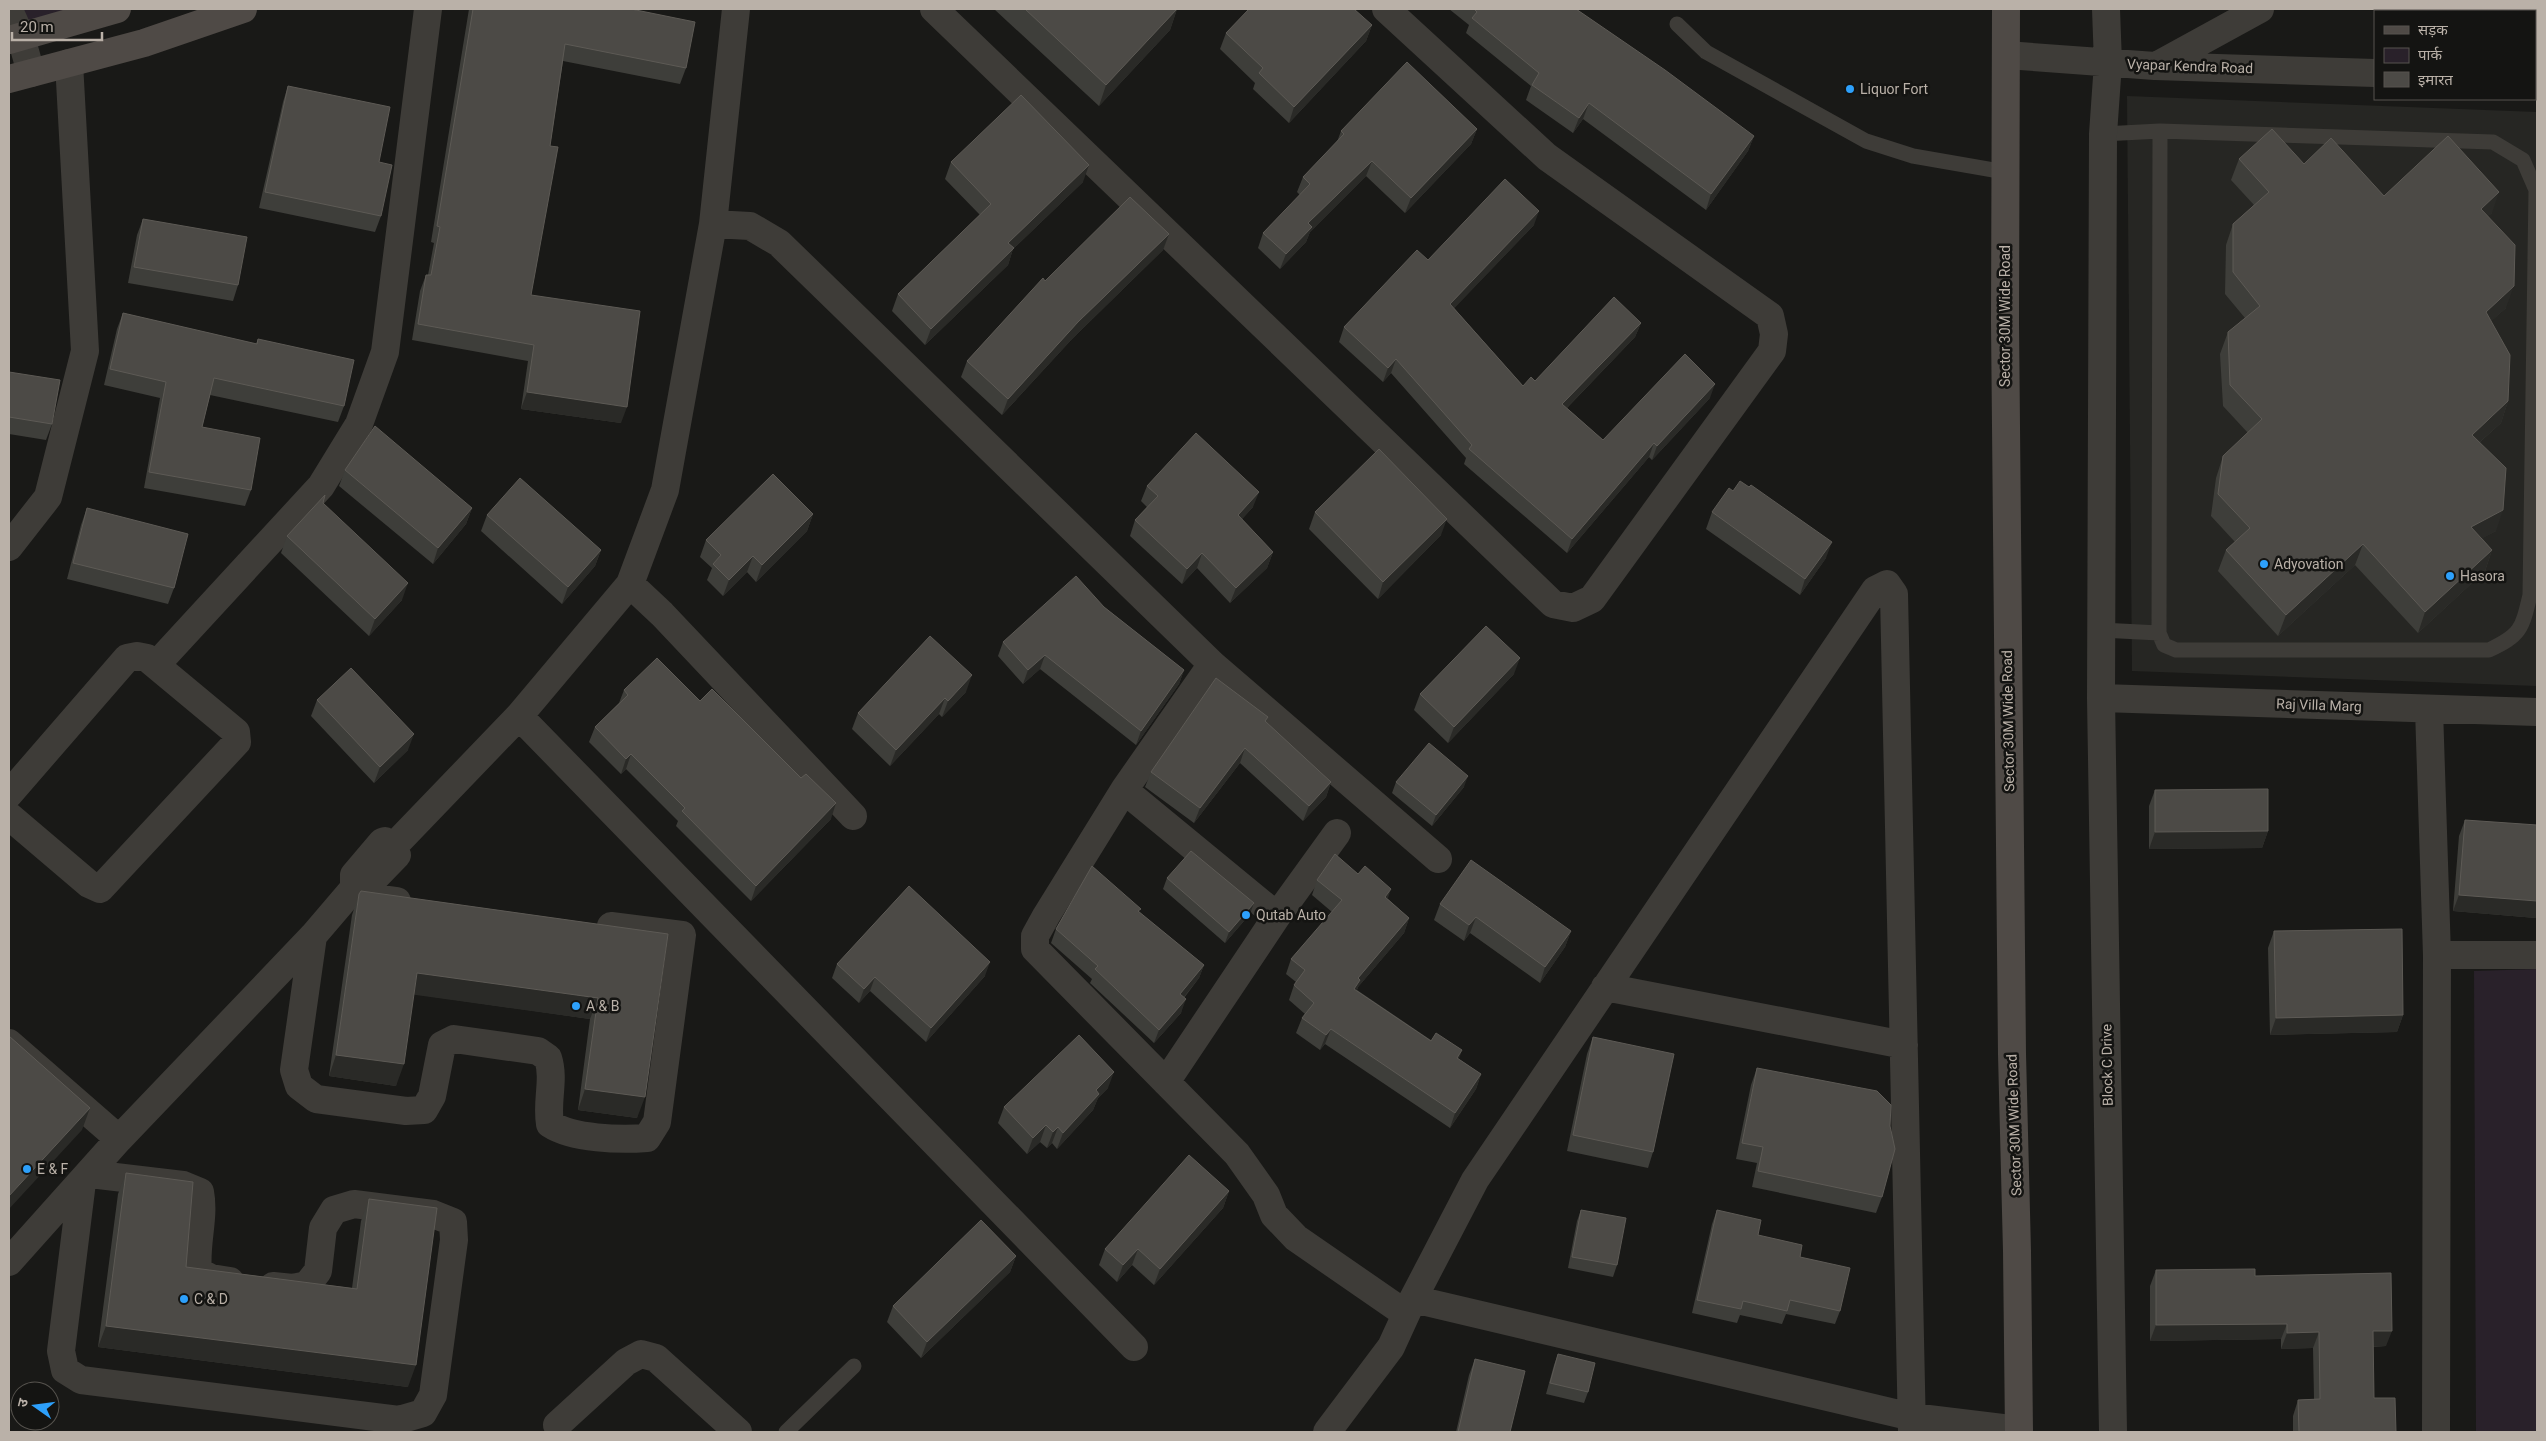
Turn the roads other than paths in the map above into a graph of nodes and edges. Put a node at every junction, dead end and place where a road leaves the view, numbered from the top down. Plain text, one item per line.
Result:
1 (117, 9) edge
2 (243, 9) edge
3 (428, 9) edge
4 (736, 9) edge
5 (934, 9) edge
6 (1386, 9) edge
7 (2006, 9) edge
8 (2106, 9) edge
9 (2260, 9) edge
10 (9, 10) edge
11 (1677, 24) dead end
12 (15, 38) edge
13 (2006, 55) junction
14 (69, 63) junction
15 (2108, 63) junction
16 (2156, 66) junction
17 (2374, 73) edge
18 (20, 76) edge
19 (2160, 131) junction
20 (2104, 134) junction
21 (2530, 160) edge
22 (2005, 172) junction
23 (713, 224) junction
24 (9, 547) edge
25 (630, 584) junction
26 (2533, 595) edge
27 (2101, 630) junction
28 (2159, 633) junction
29 (1212, 664) junction
30 (156, 665) junction
31 (2101, 698) junction
32 (2429, 709) junction
33 (2537, 712) edge
34 (519, 716) junction
35 (1124, 790) junction
36 (9, 794) edge
37 (9, 816) edge
38 (853, 816) dead end
39 (1337, 833) dead end
40 (1438, 859) dead end
41 (354, 888) junction
42 (417, 903) edge
43 (1277, 916) junction
44 (584, 923) edge
45 (312, 936) junction
46 (2437, 955) junction
47 (2537, 955) edge
48 (1605, 988) junction
49 (9, 1043) edge
50 (1904, 1045) junction
51 (1166, 1082) junction
52 (119, 1139) junction
53 (86, 1178) junction
54 (9, 1262) edge
55 (1409, 1306) junction
56 (1134, 1347) dead end
57 (854, 1366) dead end
58 (557, 1425) dead end
59 (1912, 1425) edge
60 (2019, 1431) edge
61 (738, 1432) edge
62 (786, 1432) edge
63 (1327, 1432) edge
64 (2113, 1432) edge
65 (2436, 1432) edge

1 - 12 main road
2 - 14 main road
3 - 30 street
4 - 23 street
5 - 6 street
7 - 13 main road, Sector 30M Wide Road
8 - 15 street, Block C Drive
9 - 16 street
10 - 12 street
11 - 22 lane
12 - 18 street
13 - 15 street, Vyapar Kendra Road
13 - 22 main road, Sector 30M Wide Road
14 - 18 main road
14 - 24 street
15 - 16 street, Vyapar Kendra Road
15 - 20 street, Block C Drive
16 - 17 street, Vyapar Kendra Road
19 - 20 lane
19 - 21 lane
19 - 28 lane
20 - 27 street, Block C Drive
21 - 26 lane
22 - 60 main road, Sector 30M Wide Road
23 - 25 street
23 - 29 street
25 - 34 street
25 - 38 street
26 - 28 lane
27 - 28 lane
27 - 31 street, Block C Drive
29 - 35 street
29 - 40 street
30 - 36 street
30 - 37 street
31 - 32 street, Raj Villa Marg
31 - 64 street, Block C Drive
32 - 33 street, Raj Villa Marg
32 - 46 street
34 - 41 street
34 - 56 street
35 - 43 street
35 - 51 street
39 - 43 street
41 - 42 street
41 - 45 street
43 - 51 street
44 - 45 street
45 - 52 street
46 - 47 street
46 - 65 street
48 - 50 street
48 - 50 street
48 - 55 street
49 - 52 street
50 - 59 street
51 - 55 street
52 - 53 street
53 - 53 street
53 - 54 street
55 - 59 street
55 - 63 street
57 - 62 lane
58 - 61 street
59 - 60 street

